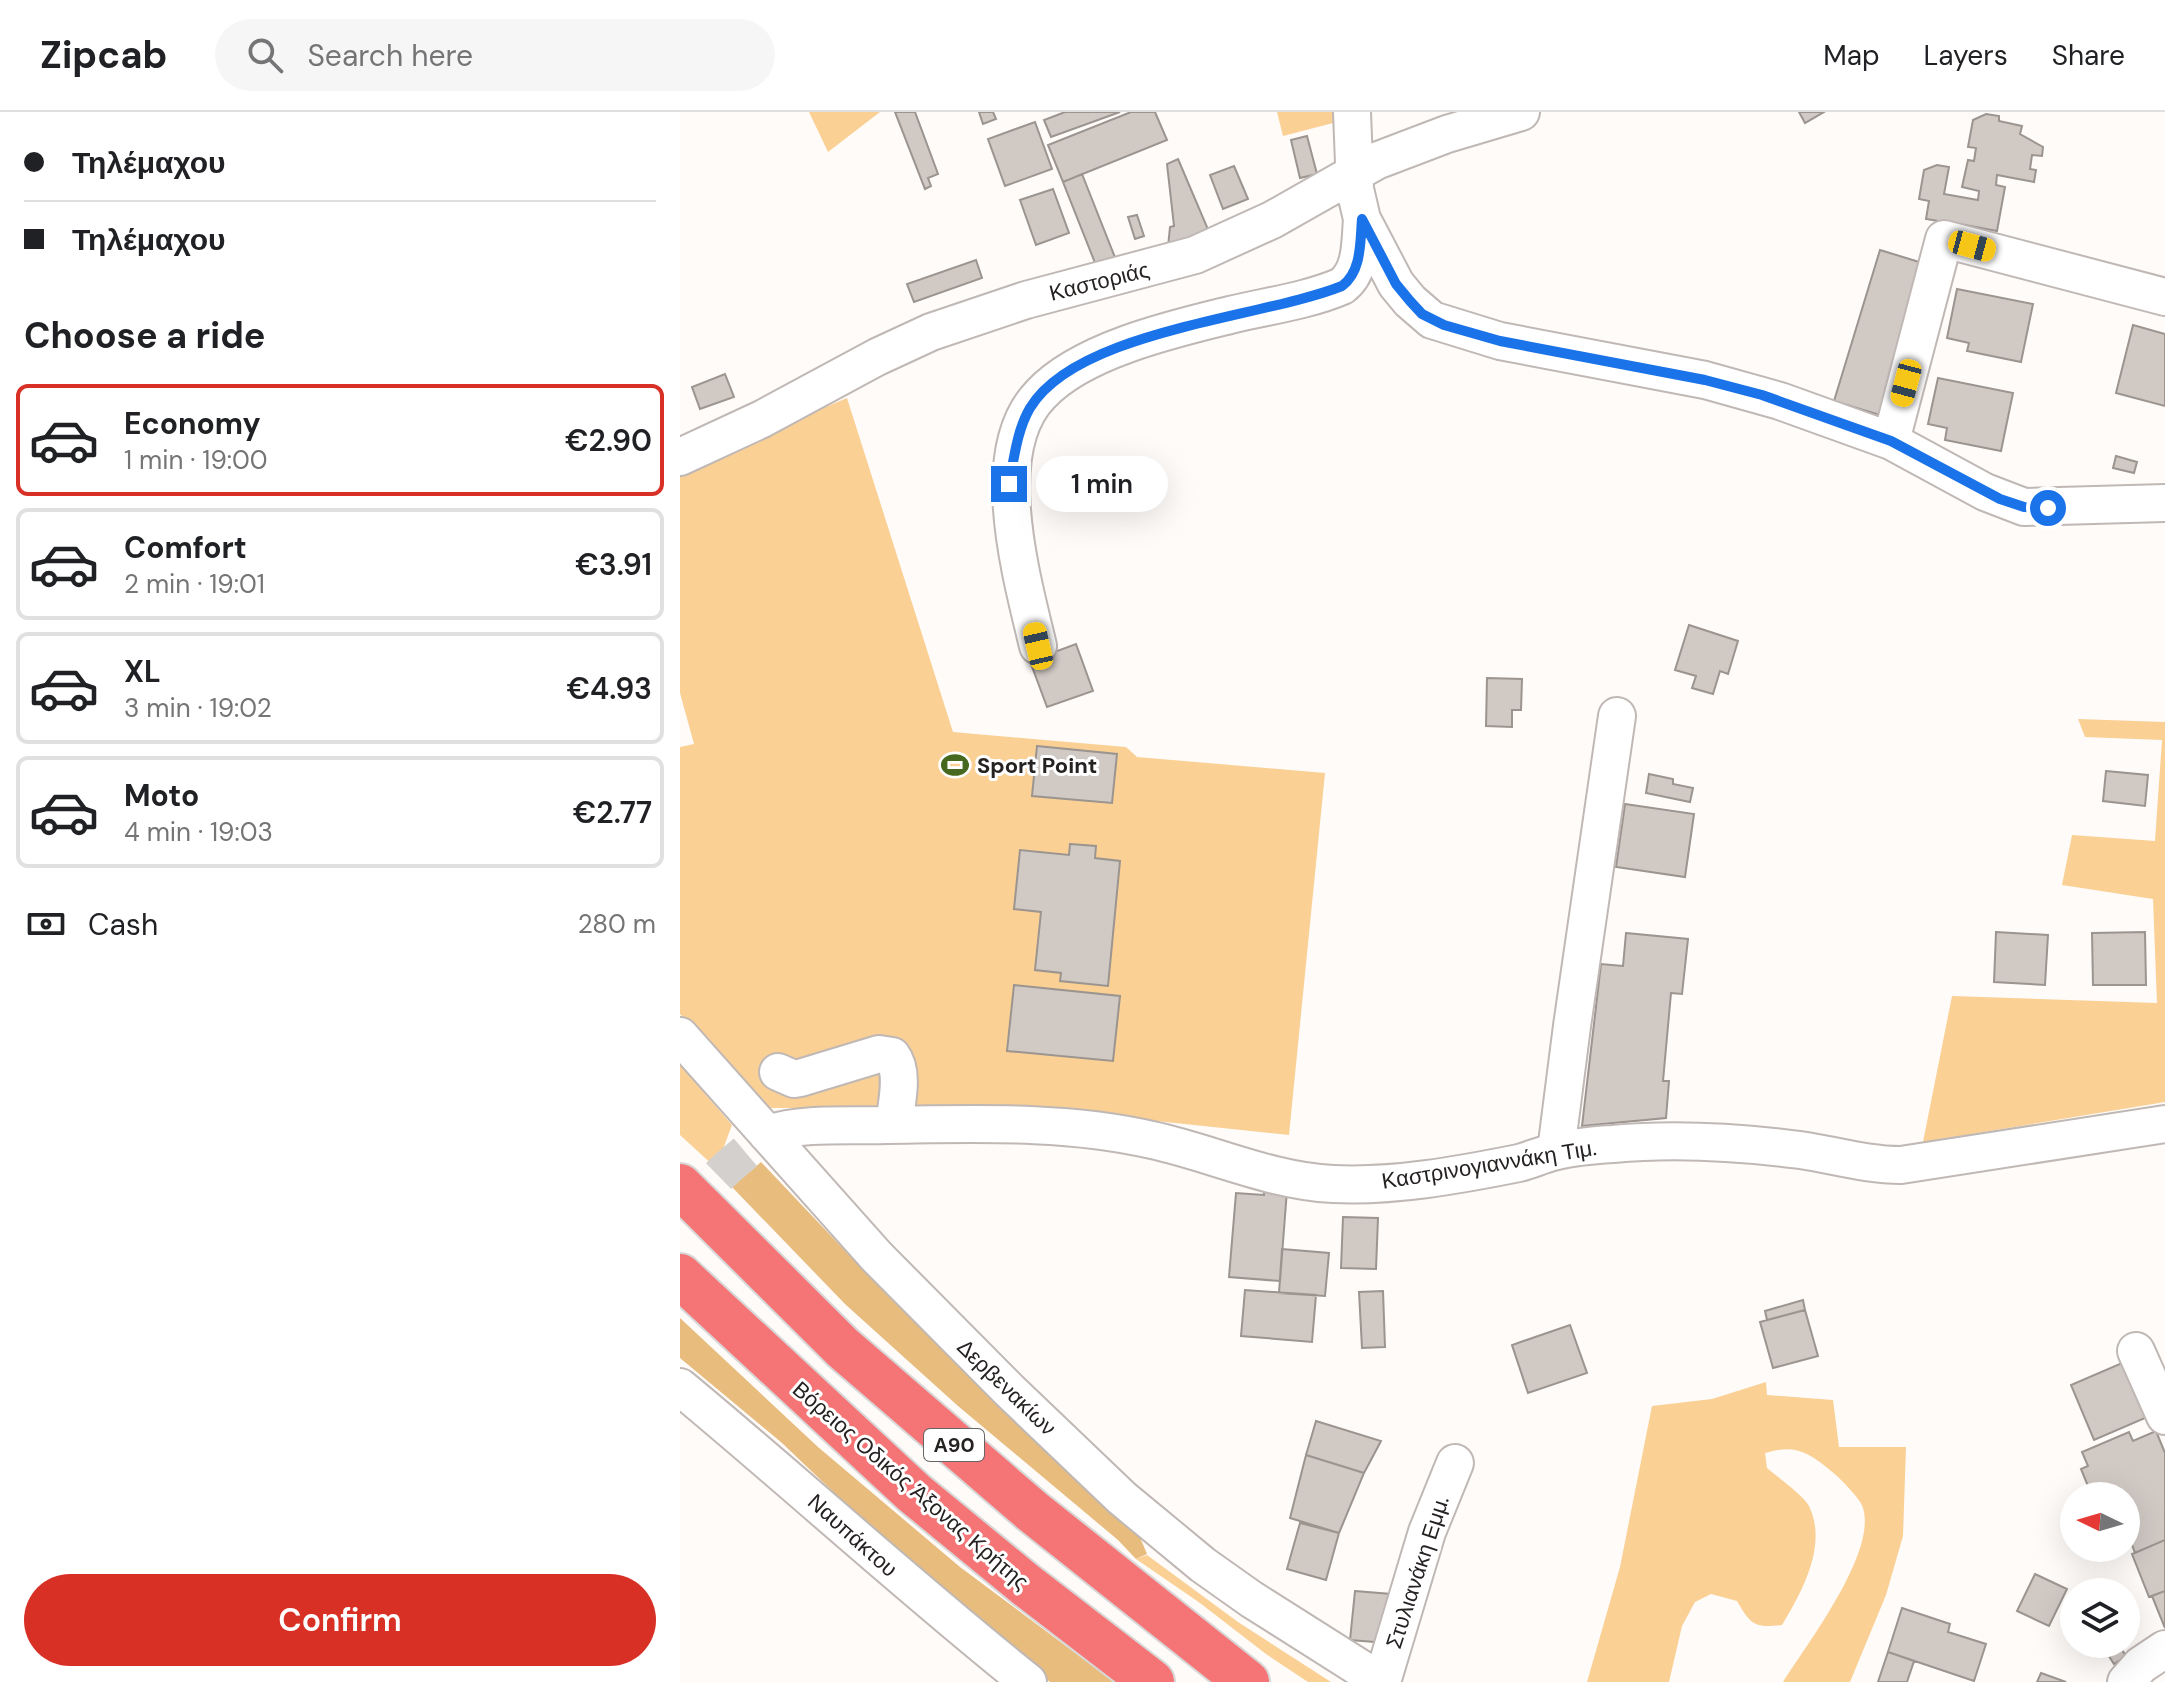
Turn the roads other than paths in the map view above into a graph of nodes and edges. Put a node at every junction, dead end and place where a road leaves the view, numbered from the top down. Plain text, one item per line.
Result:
1 (1352, 112) edge
2 (1521, 112) edge
3 (1354, 172) junction
4 (1362, 219) junction
5 (2165, 297) edge
6 (1891, 441) junction
7 (680, 457) edge
8 (2165, 503) edge
9 (1038, 646) dead end
10 (1617, 716) dead end
11 (680, 1036) edge
12 (778, 1072) dead end
13 (2165, 1124) edge
14 (894, 1125) junction
15 (767, 1134) junction
16 (1556, 1151) junction
17 (680, 1186) edge
18 (680, 1276) edge
19 (2136, 1351) dead end
20 (680, 1387) edge
21 (2165, 1416) edge
22 (1455, 1463) dead end
23 (2165, 1649) edge
24 (1028, 1682) edge
25 (1152, 1682) edge
26 (1247, 1682) edge
27 (1382, 1682) edge
28 (2126, 1682) edge

1 - 3 street
2 - 3 street, Καστοριάς
3 - 4 street
3 - 7 street, Καστοριάς
4 - 6 street
4 - 9 street
5 - 6 street
6 - 8 street
10 - 16 street
11 - 15 street, Δερβενακίων
12 - 14 street
13 - 16 street, Καστρινογιαννάκη Τιμ.
14 - 15 street, Καστρινογιαννάκη Τιμ.
14 - 16 street, Καστρινογιαννάκη Τιμ.
15 - 27 street, Δερβενακίων
17 - 26 highway, Α90
18 - 25 highway, Βόρειος Οδικός Άξονας Κρήτης / Α90
19 - 21 street
20 - 24 street, Ναυπάκτου
22 - 27 street, Στυλιανάκη Εμμ.
23 - 28 street

